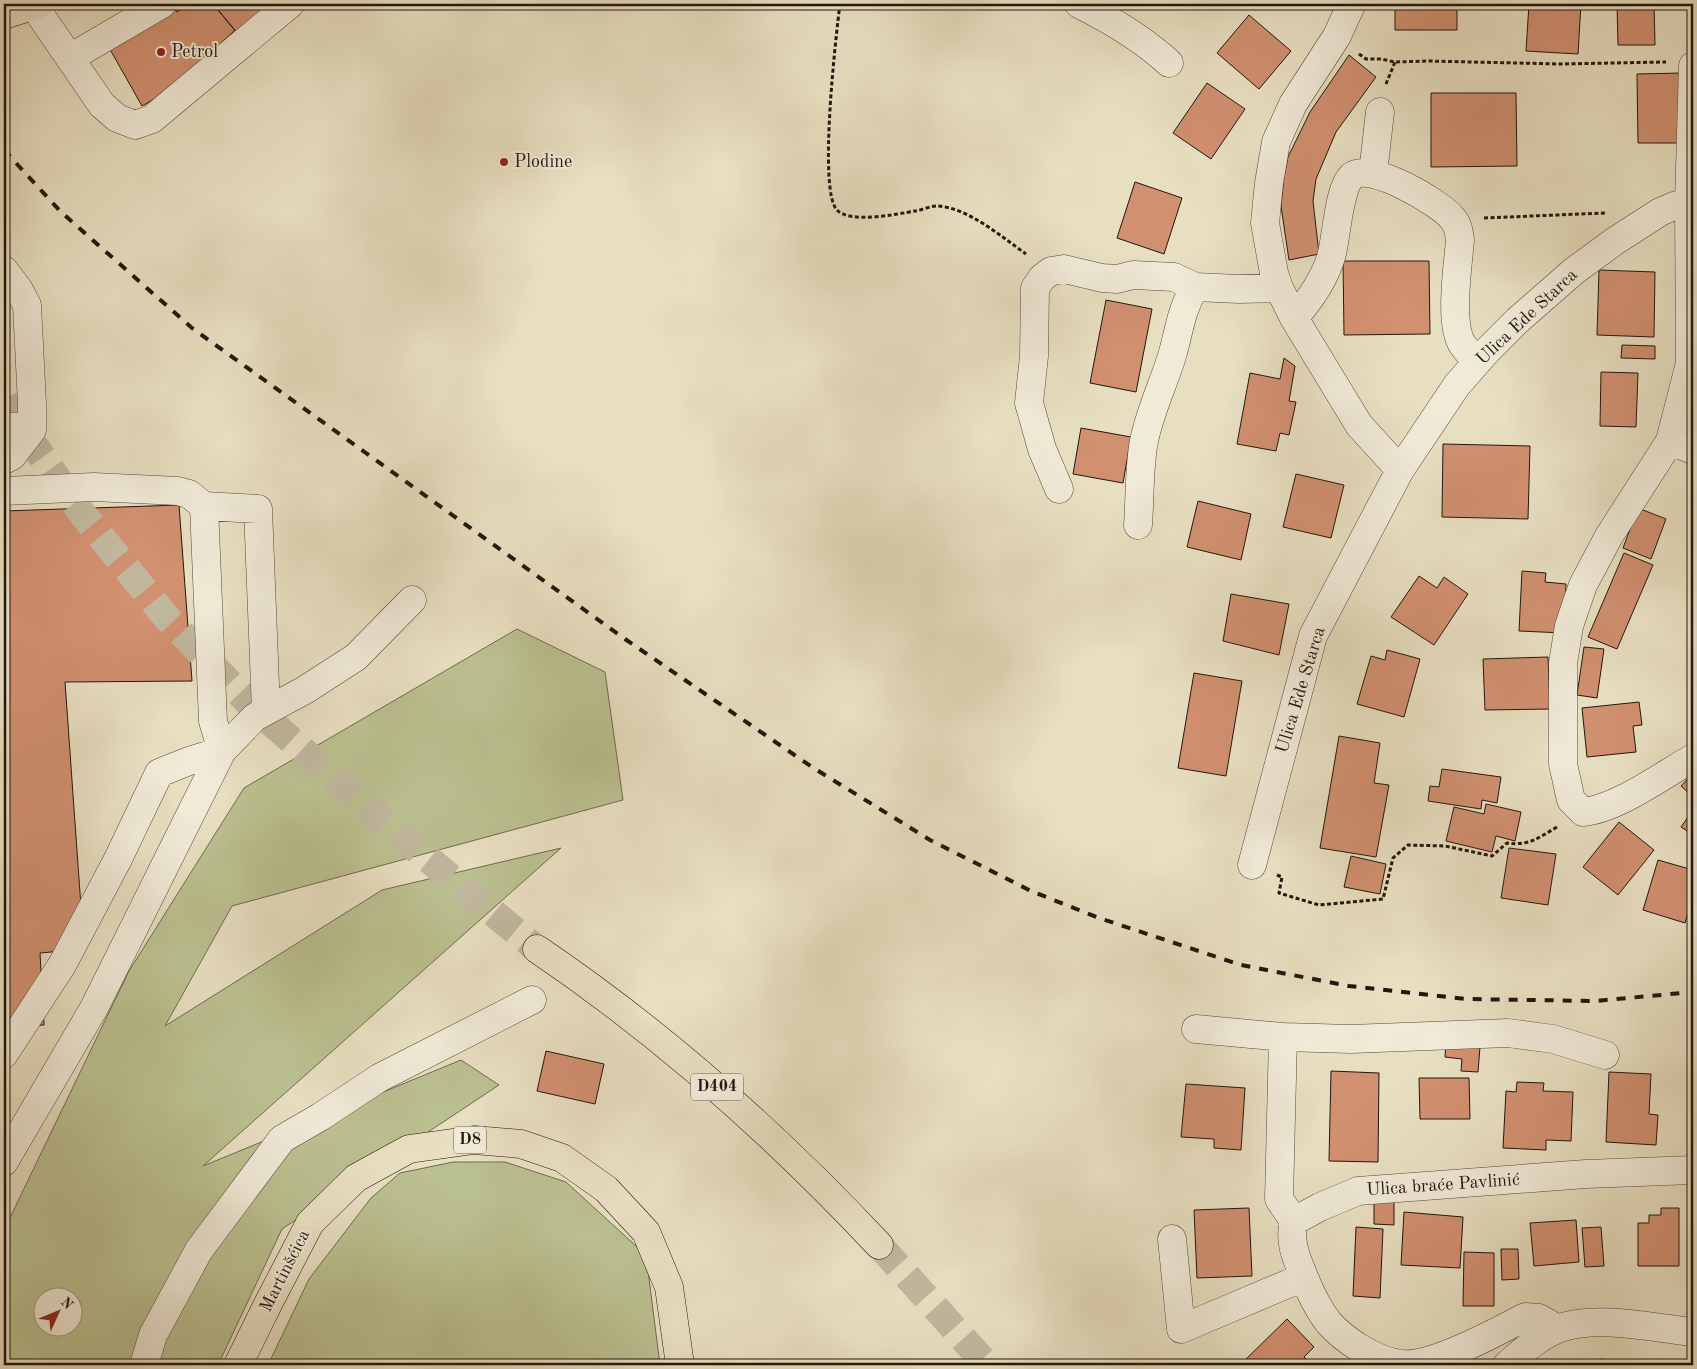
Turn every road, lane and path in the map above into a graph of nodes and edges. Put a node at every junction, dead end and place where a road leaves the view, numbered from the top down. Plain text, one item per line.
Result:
1 (162, 4) edge
2 (290, 4) edge
3 (840, 4) edge
4 (1079, 4) edge
5 (1112, 4) edge
6 (37, 5) edge
7 (1351, 5) edge
8 (4, 15) edge
9 (70, 58) junction
10 (1366, 59) dead end
11 (1684, 64) edge
12 (1380, 112) dead end
13 (1373, 174) junction
14 (1689, 203) junction
15 (1611, 212) dead end
16 (1480, 218) dead end
17 (4, 270) edge
18 (1051, 271) junction
19 (1195, 287) junction
20 (1279, 288) junction
21 (1294, 318) junction
22 (1692, 332) edge
23 (1477, 362) junction
24 (32, 426) junction
25 (4, 427) edge
26 (1682, 445) edge
27 (4, 460) edge
28 (1400, 470) junction
29 (1060, 489) dead end
30 (4, 491) edge
31 (204, 506) junction
32 (1138, 526) dead end
33 (412, 600) dead end
34 (266, 711) junction
35 (222, 751) junction
36 (1693, 758) edge
37 (1536, 839) dead end
38 (1252, 865) dead end
39 (1281, 884) dead end
40 (537, 949) tunnel mouth
41 (532, 1000) dead end
42 (1196, 1029) dead end
43 (1284, 1037) junction
44 (4, 1054) edge
45 (1605, 1055) dead end
46 (4, 1162) edge
47 (1693, 1170) edge
48 (1294, 1221) junction
49 (1172, 1238) dead end
50 (879, 1245) tunnel mouth
51 (1304, 1277) junction
52 (1558, 1328) junction
53 (1693, 1332) edge
54 (144, 1365) edge
55 (238, 1365) edge
56 (680, 1365) edge
57 (1507, 1365) edge

1 - 9 street
2 - 9 street
3 - 18 path
4 - 5 street
6 - 8 main road
6 - 9 street
7 - 20 street
10 - 11 path
11 - 14 street
12 - 13 street
13 - 21 street
13 - 23 street
14 - 22 street
14 - 23 street, Ulica Ede Starca
15 - 16 path
17 - 24 street
18 - 19 street
18 - 29 street
19 - 20 street
19 - 32 street
20 - 21 street
21 - 28 street
22 - 26 street
23 - 28 street, Ulica Ede Starca
24 - 25 street
24 - 27 street
26 - 36 street
28 - 38 street, Ulica Ede Starca
30 - 31 street
31 - 34 street
31 - 35 street
33 - 34 street
34 - 35 street
35 - 44 street
35 - 46 street
37 - 39 path
40 - 50 main road, D404
41 - 54 street
42 - 43 street
43 - 45 street
43 - 48 street
47 - 48 street, Ulica braće Pavlinić
48 - 51 street
49 - 51 street
51 - 52 street
52 - 53 street
52 - 57 street
55 - 56 main road, Martinšćica / D8

